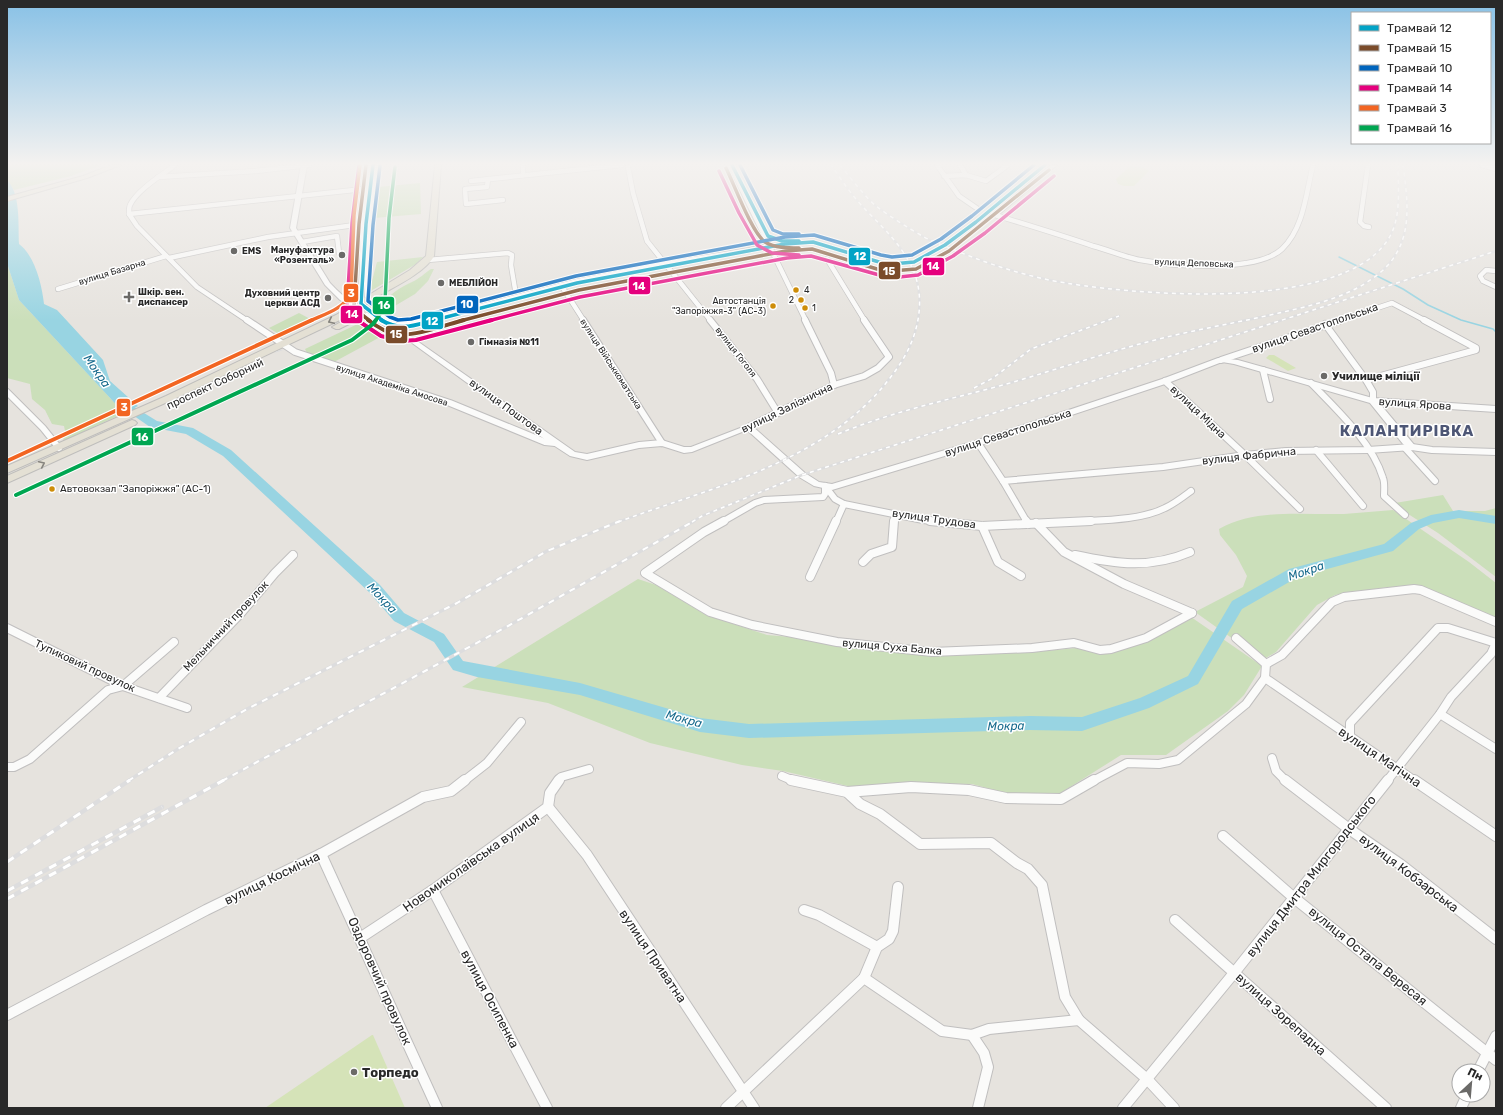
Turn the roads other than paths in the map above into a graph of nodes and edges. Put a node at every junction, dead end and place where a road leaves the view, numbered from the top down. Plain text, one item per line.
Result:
1 (131, 217) edge
2 (295, 217) edge
3 (366, 217) edge
4 (367, 217) edge
5 (433, 217) edge
6 (640, 217) edge
7 (755, 217) edge
8 (1002, 217) edge
9 (1300, 217) edge
10 (1361, 217) edge
11 (366, 224) junction
12 (1368, 227) dead end
13 (295, 233) junction
14 (302, 242) junction
15 (769, 246) junction
16 (339, 253) dead end
17 (167, 257) junction
18 (827, 259) dead end
19 (428, 260) junction
20 (665, 266) junction
21 (1496, 271) edge
22 (562, 287) junction
23 (1496, 287) edge
24 (58, 288) dead end
25 (515, 289) dead end
26 (369, 302) junction
27 (355, 308) junction
28 (363, 312) junction
29 (1325, 324) junction
30 (395, 327) junction
31 (285, 347) junction
32 (1221, 360) junction
33 (1263, 370) junction
34 (1366, 380) junction
35 (1165, 381) junction
36 (1311, 383) junction
37 (834, 384) junction
38 (7, 392) edge
39 (1270, 399) dead end
40 (1373, 401) junction
41 (1496, 409) edge
42 (778, 413) junction
43 (114, 427) junction
44 (748, 427) junction
45 (555, 443) junction
46 (662, 443) junction
47 (978, 443) junction
48 (1409, 447) junction
49 (59, 448) junction
50 (1316, 450) junction
51 (1368, 450) junction
52 (1496, 452) edge
53 (1245, 455) junction
54 (7, 470) edge
55 (7, 480) edge
56 (1003, 481) junction
57 (1435, 481) dead end
58 (825, 486) junction
59 (1192, 491) dead end
60 (844, 504) junction
61 (1363, 506) dead end
62 (1300, 510) dead end
63 (895, 515) junction
64 (1405, 515) dead end
65 (1036, 523) junction
66 (1028, 524) junction
67 (982, 526) junction
68 (1064, 552) junction
69 (1190, 552) dead end
70 (293, 555) dead end
71 (863, 562) dead end
72 (1021, 576) dead end
73 (810, 577) dead end
74 (1496, 622) edge
75 (7, 628) edge
76 (1236, 638) dead end
77 (174, 642) dead end
78 (1496, 643) edge
79 (1266, 664) junction
80 (1265, 678) junction
81 (123, 686) junction
82 (159, 698) junction
83 (187, 708) dead end
84 (1440, 714) junction
85 (521, 722) dead end
86 (1350, 737) junction
87 (1496, 749) edge
88 (1272, 758) dead end
89 (7, 767) edge
90 (1396, 768) junction
91 (589, 769) dead end
92 (782, 776) dead end
93 (847, 792) junction
94 (548, 807) junction
95 (1349, 829) junction
96 (1223, 836) dead end
97 (1496, 836) edge
98 (321, 854) junction
99 (898, 887) dead end
100 (433, 890) junction
101 (1293, 897) junction
102 (804, 910) dead end
103 (1175, 920) dead end
104 (360, 938) junction
105 (1496, 939) edge
106 (877, 947) junction
107 (1234, 973) junction
108 (864, 978) junction
109 (7, 1015) edge
110 (1079, 1020) junction
111 (972, 1035) junction
112 (1496, 1036) edge
113 (1487, 1052) junction
114 (1496, 1060) edge
115 (1482, 1063) edge
116 (1147, 1079) junction
117 (744, 1092) junction
118 (437, 1108) edge
119 (547, 1108) edge
120 (726, 1108) edge
121 (754, 1108) edge
122 (978, 1108) edge
123 (1123, 1108) edge
124 (1174, 1108) edge
125 (1386, 1108) edge

1 - 17 street, вулиця Академіка Амосова
2 - 13 street
3 - 11 street
4 - 11 street
5 - 19 main road
6 - 20 street, вулиця Гоголя
7 - 15 street
8 - 9 street, вулиця Деповська
10 - 12 street
11 - 13 street, вулиця Базарна
11 - 26 street
11 - 27 street
13 - 14 street, вулиця Поштова
13 - 17 street, вулиця Базарна
14 - 16 street
14 - 27 street, вулиця Поштова
15 - 20 street
15 - 37 street
17 - 24 street, вулиця Базарна
17 - 31 street, вулиця Академіка Амосова
18 - 37 street, вулиця Залізнична
19 - 25 street
19 - 26 main road, проспект Соборний
20 - 22 street
20 - 42 street, вулиця Гоголя
21 - 23 street
22 - 30 street
22 - 46 street, вулиця Військкоматська
26 - 27 main road, проспект Соборний
26 - 28 main road, проспект Соборний
26 - 30 street
27 - 28 street, вулиця Поштова
27 -> 31 main road, проспект Соборний
28 - 30 street, вулиця Поштова
28 - 31 main road, проспект Соборний
29 - 32 street, вулиця Севастопольська
29 - 34 street
29 - 34 street, вулиця Севастопольська
30 - 45 street, вулиця Поштова
31 - 43 main road, проспект Соборний
31 - 45 street, вулиця Академіка Амосова
32 - 33 street, вулиця Ярова
32 - 35 street, вулиця Севастопольська
33 - 36 street, вулиця Ярова
33 - 39 street
34 - 40 street
35 - 47 street, вулиця Севастопольська
35 - 53 street, вулиця Мідна
36 - 40 street, вулиця Ярова
36 - 51 street
37 - 42 street, вулиця Залізнична
38 - 49 street
40 - 41 street, вулиця Ярова
40 - 48 street
42 - 44 street, вулиця Залізнична
43 - 49 main road, проспект Соборний
55 -> 43 main road, проспект Соборний
44 - 46 street, вулиця Залізнична
44 - 58 street, вулиця Трудова
45 - 46 street, вулиця Поштова
47 - 56 street
47 - 58 street, вулиця Севастопольська
48 - 51 street, вулиця Фабрична
48 - 52 street, вулиця Фабрична
48 - 57 street
49 - 54 main road, проспект Соборний
50 - 51 street, вулиця Фабрична
50 - 53 street, вулиця Фабрична
50 - 61 street
51 - 64 street
53 - 56 street, вулиця Фабрична
53 - 62 street, вулиця Мідна
56 - 66 street
58 - 60 street, вулиця Трудова
58 - 68 street, вулиця Суха Балка
59 - 65 street, вулиця Трудова
60 - 63 street, вулиця Трудова
60 - 73 street
63 - 67 street, вулиця Трудова
63 - 71 street
65 - 66 street, вулиця Трудова
65 - 68 street
66 - 67 street, вулиця Трудова
67 - 72 street
68 - 69 street
70 - 82 street, Мельничний провулок
74 - 79 street
75 - 81 street, Тупиковий провулок
76 - 79 street
77 - 81 street
78 - 84 street, вулиця Дмитра Миргородського
78 - 86 street
79 - 80 street
80 - 86 street, вулиця Магічна
80 - 93 street
81 - 82 street, Тупиковий провулок
81 - 89 street
82 - 83 street, Тупиковий провулок
84 - 87 street
84 - 90 street, вулиця Дмитра Миргородського
85 - 98 street, вулиця Космічна
86 - 90 street, вулиця Магічна
88 - 95 street, вулиця Кобзарська
90 - 95 street, вулиця Дмитра Миргородського
90 - 97 street, вулиця Магічна
91 - 94 street, Новомиколаївська вулиця
92 - 93 street
93 - 110 street
94 - 100 street, Новомиколаївська вулиця
94 - 117 street, вулиця Приватна
95 - 101 street, вулиця Дмитра Миргородського
95 - 105 street, вулиця Кобзарська
96 - 101 street, вулиця Остапа Вересая
98 - 104 street, Оздоровчий провулок
98 - 109 street, вулиця Космічна
99 - 106 street
100 - 104 street, Новомиколаївська вулиця
100 - 119 street, вулиця Осипенка
101 - 107 street, вулиця Дмитра Миргородського
101 - 113 street, вулиця Остапа Вересая
102 - 106 street
103 - 107 street, вулиця Зорепадна
104 - 118 street, Оздоровчий провулок
106 - 108 street
107 - 116 street, вулиця Дмитра Миргородського
107 - 125 street, вулиця Зорепадна
108 - 111 street
108 - 117 street
110 - 111 street
110 - 116 street
111 - 122 street
112 - 113 street
113 - 114 street, вулиця Остапа Вересая
113 - 115 street
116 - 123 street, вулиця Дмитра Миргородського
116 - 124 street
117 - 120 street
117 - 121 street, вулиця Приватна

